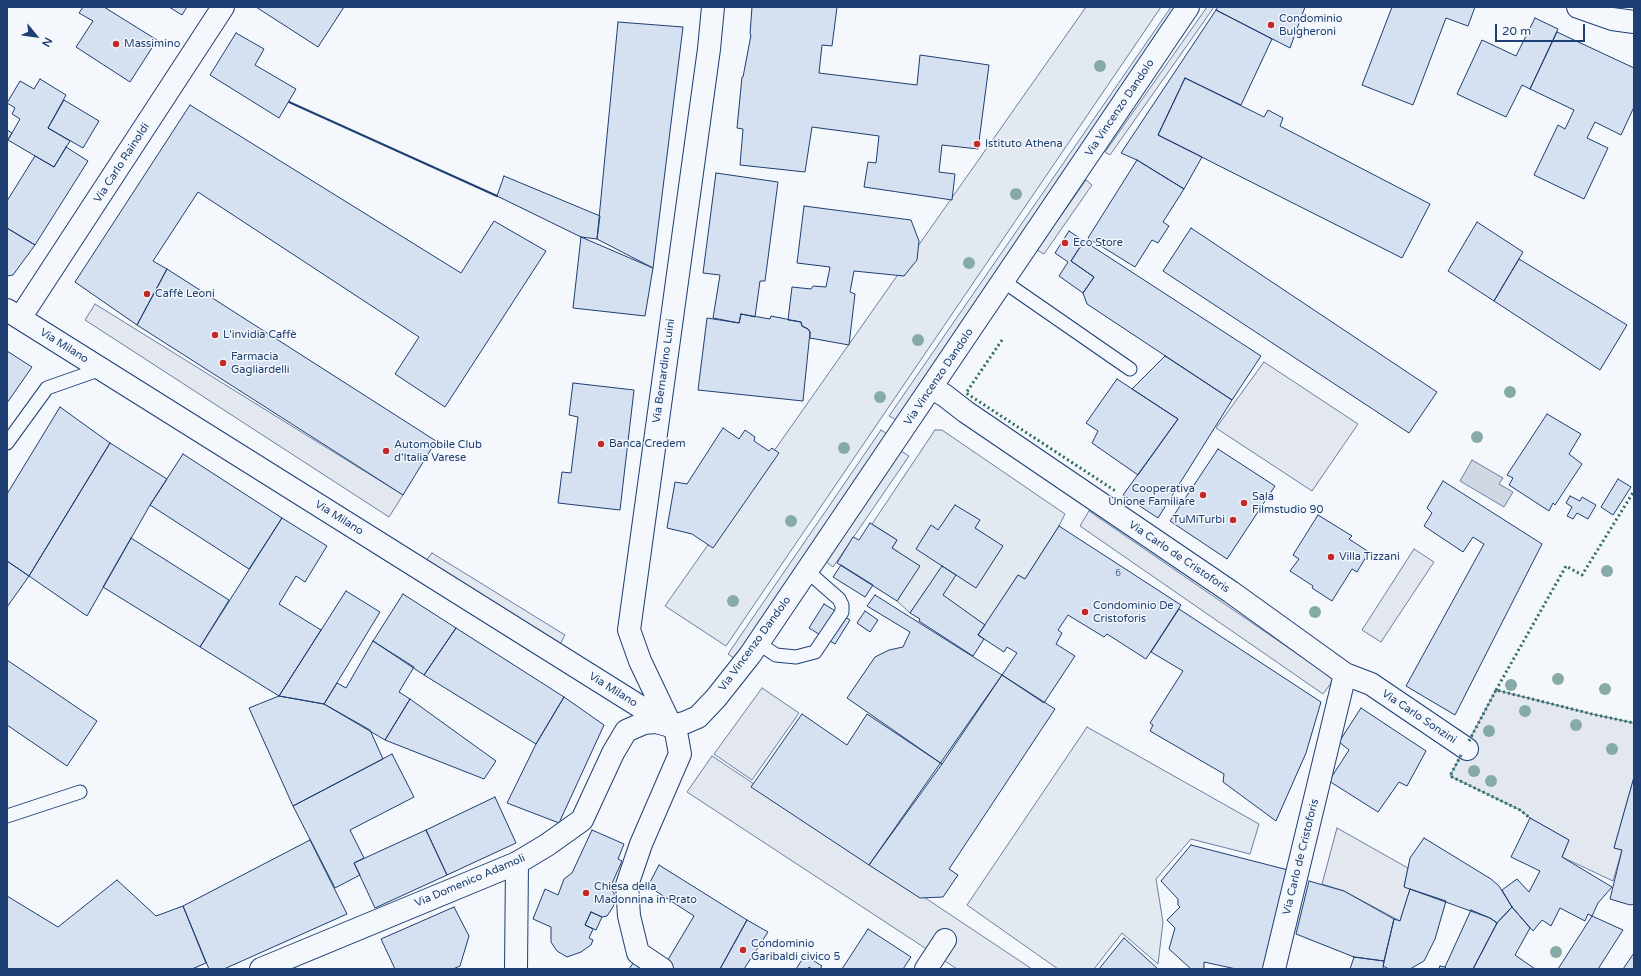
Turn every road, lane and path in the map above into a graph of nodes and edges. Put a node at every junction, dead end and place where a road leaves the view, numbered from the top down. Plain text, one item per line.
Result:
1 (223, 7) edge
2 (713, 7) edge
3 (1188, 7) edge
4 (1578, 7) edge
5 (1634, 22) edge
6 (1003, 281) junction
7 (13, 314) edge
8 (101, 369) junction
9 (1130, 369) dead end
10 (931, 388) junction
11 (7, 443) edge
12 (806, 571) junction
13 (758, 643) junction
14 (1345, 674) junction
15 (1371, 684) joint
16 (671, 726) junction
17 (1467, 749) dead end
18 (80, 792) dead end
19 (7, 816) edge
20 (517, 863) junction
21 (945, 940) dead end
22 (261, 969) edge
23 (516, 969) edge
24 (662, 969) edge
25 (926, 969) edge
26 (1274, 969) edge

1 - 7 street, Via Carlo Rainoldi
2 - 16 street, Via Bernardino Luini
3 - 6 street, Via Vincenzo Dandolo
4 - 5 street
6 - 9 lane
6 - 10 street, Via Vincenzo Dandolo
7 - 8 street, Via Milano
8 - 11 lane
8 - 16 street, Via Milano
10 - 12 street, Via Vincenzo Dandolo
10 - 14 street, Via Carlo de Cristoforis
12 - 13 street, Via Vincenzo Dandolo
12 - 13 lane
13 - 16 street, Via Vincenzo Dandolo
14 - 15 street, Via Carlo de Cristoforis
14 - 26 street, Via Carlo de Cristoforis
15 - 17 street, Via Carlo Sonzini
16 - 20 street, Via Domenico Adamoli
16 - 24 street, Via Bernardino Luini
18 - 19 lane
20 - 22 street, Via Domenico Adamoli
20 - 23 street
21 - 25 street

